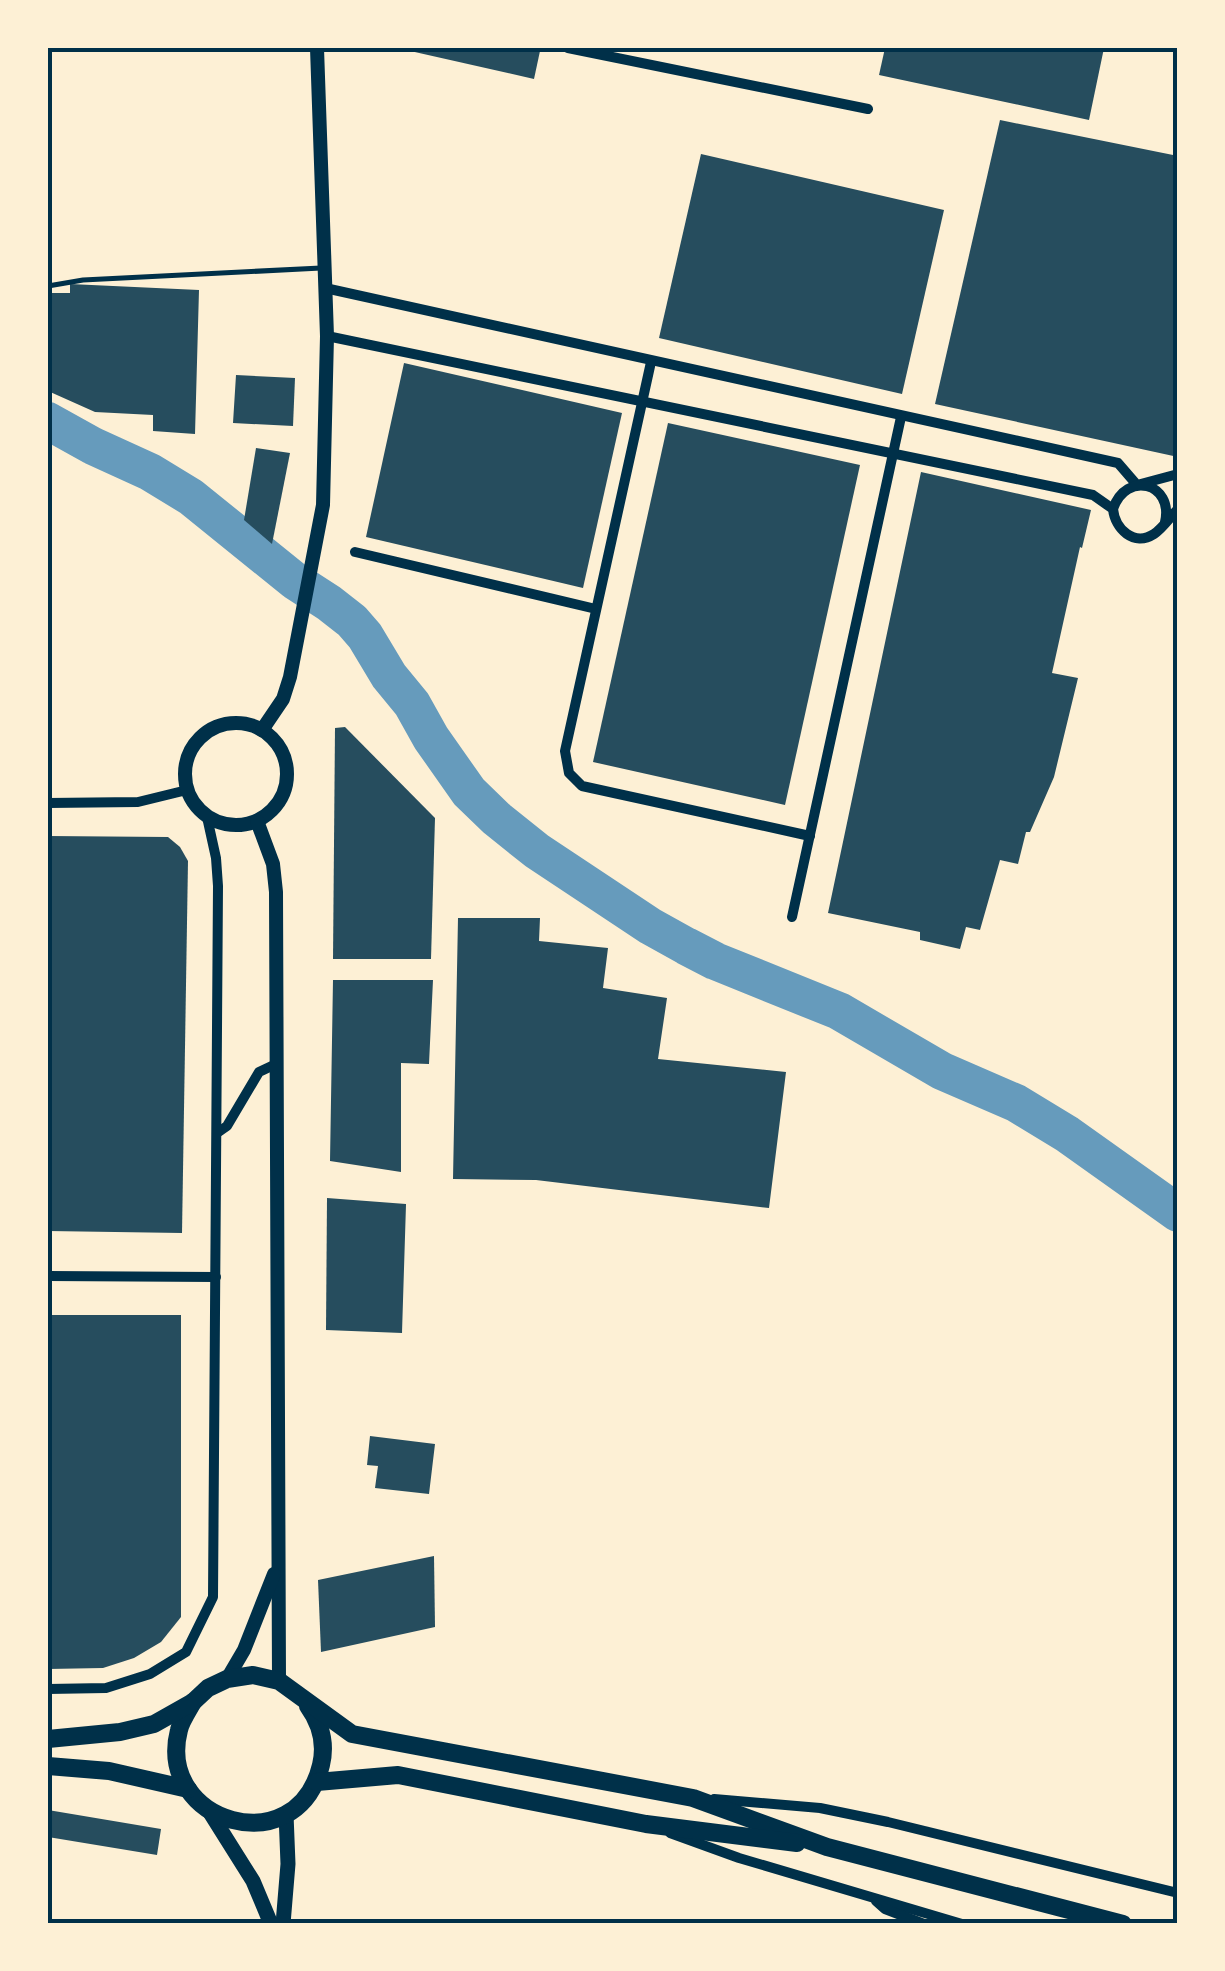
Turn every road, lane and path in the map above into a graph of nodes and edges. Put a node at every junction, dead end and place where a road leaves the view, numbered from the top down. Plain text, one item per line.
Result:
1 (316, 48) edge
2 (568, 48) edge
3 (606, 51) edge
4 (868, 109) dead end
5 (324, 268) junction
6 (48, 286) edge
7 (325, 288) junction
8 (327, 336) junction
9 (651, 362) junction
10 (642, 402) junction
11 (901, 417) junction
12 (895, 454) junction
13 (1178, 474) edge
14 (1138, 485) junction
15 (1114, 508) junction
16 (1178, 509) edge
17 (1164, 522) junction
18 (355, 552) dead end
19 (596, 610) junction
20 (262, 730) junction
21 (187, 790) junction
22 (48, 802) edge
23 (208, 818) junction
24 (257, 822) junction
25 (810, 836) junction
26 (792, 917) dead end
27 (276, 1064) junction
28 (217, 1133) junction
29 (48, 1276) edge
30 (216, 1277) junction
31 (278, 1564) junction
32 (227, 1679) junction
33 (279, 1681) junction
34 (48, 1689) edge
35 (299, 1694) junction
36 (193, 1702) junction
37 (48, 1740) edge
38 (48, 1766) edge
39 (317, 1782) junction
40 (188, 1789) junction
41 (693, 1798) junction
42 (209, 1811) junction
43 (286, 1814) junction
44 (646, 1824) junction
45 (827, 1847) junction
46 (1178, 1894) edge
47 (872, 1897) junction
48 (272, 1924) edge
49 (283, 1924) edge
50 (924, 1924) edge
51 (962, 1924) edge
52 (1123, 1924) edge

1 - 5 street
2 - 3 street
3 - 4 street
5 - 6 lane
5 - 7 street
7 - 8 street
7 - 9 street
8 - 10 street
8 - 20 street
9 - 10 street
9 - 11 street
10 - 12 street
10 - 19 street
11 - 12 street
11 - 14 street
12 - 15 street
12 - 25 street
13 - 14 street
14 - 15 street
14 - 17 street
15 - 17 street
16 - 17 street
18 - 19 street
19 - 25 street
20 - 21 street
20 - 24 street
21 - 22 street
21 - 23 street
23 - 24 street
23 - 28 street
24 - 27 street
25 - 26 street
27 - 28 street
27 - 31 street
28 - 30 street
29 - 30 street
30 - 34 street
31 - 32 street
31 - 33 street
32 - 33 main road
32 - 36 main road
33 - 35 main road
35 - 39 main road
35 - 41 main road
36 - 37 main road
36 - 40 main road
38 - 40 main road
39 - 43 main road
39 - 44 main road
40 - 42 main road
41 - 45 main road
41 - 46 street
42 - 43 main road
42 - 48 main road
43 - 49 main road
44 - 45 main road
44 - 47 street
45 - 52 main road
47 - 50 street
47 - 51 street

